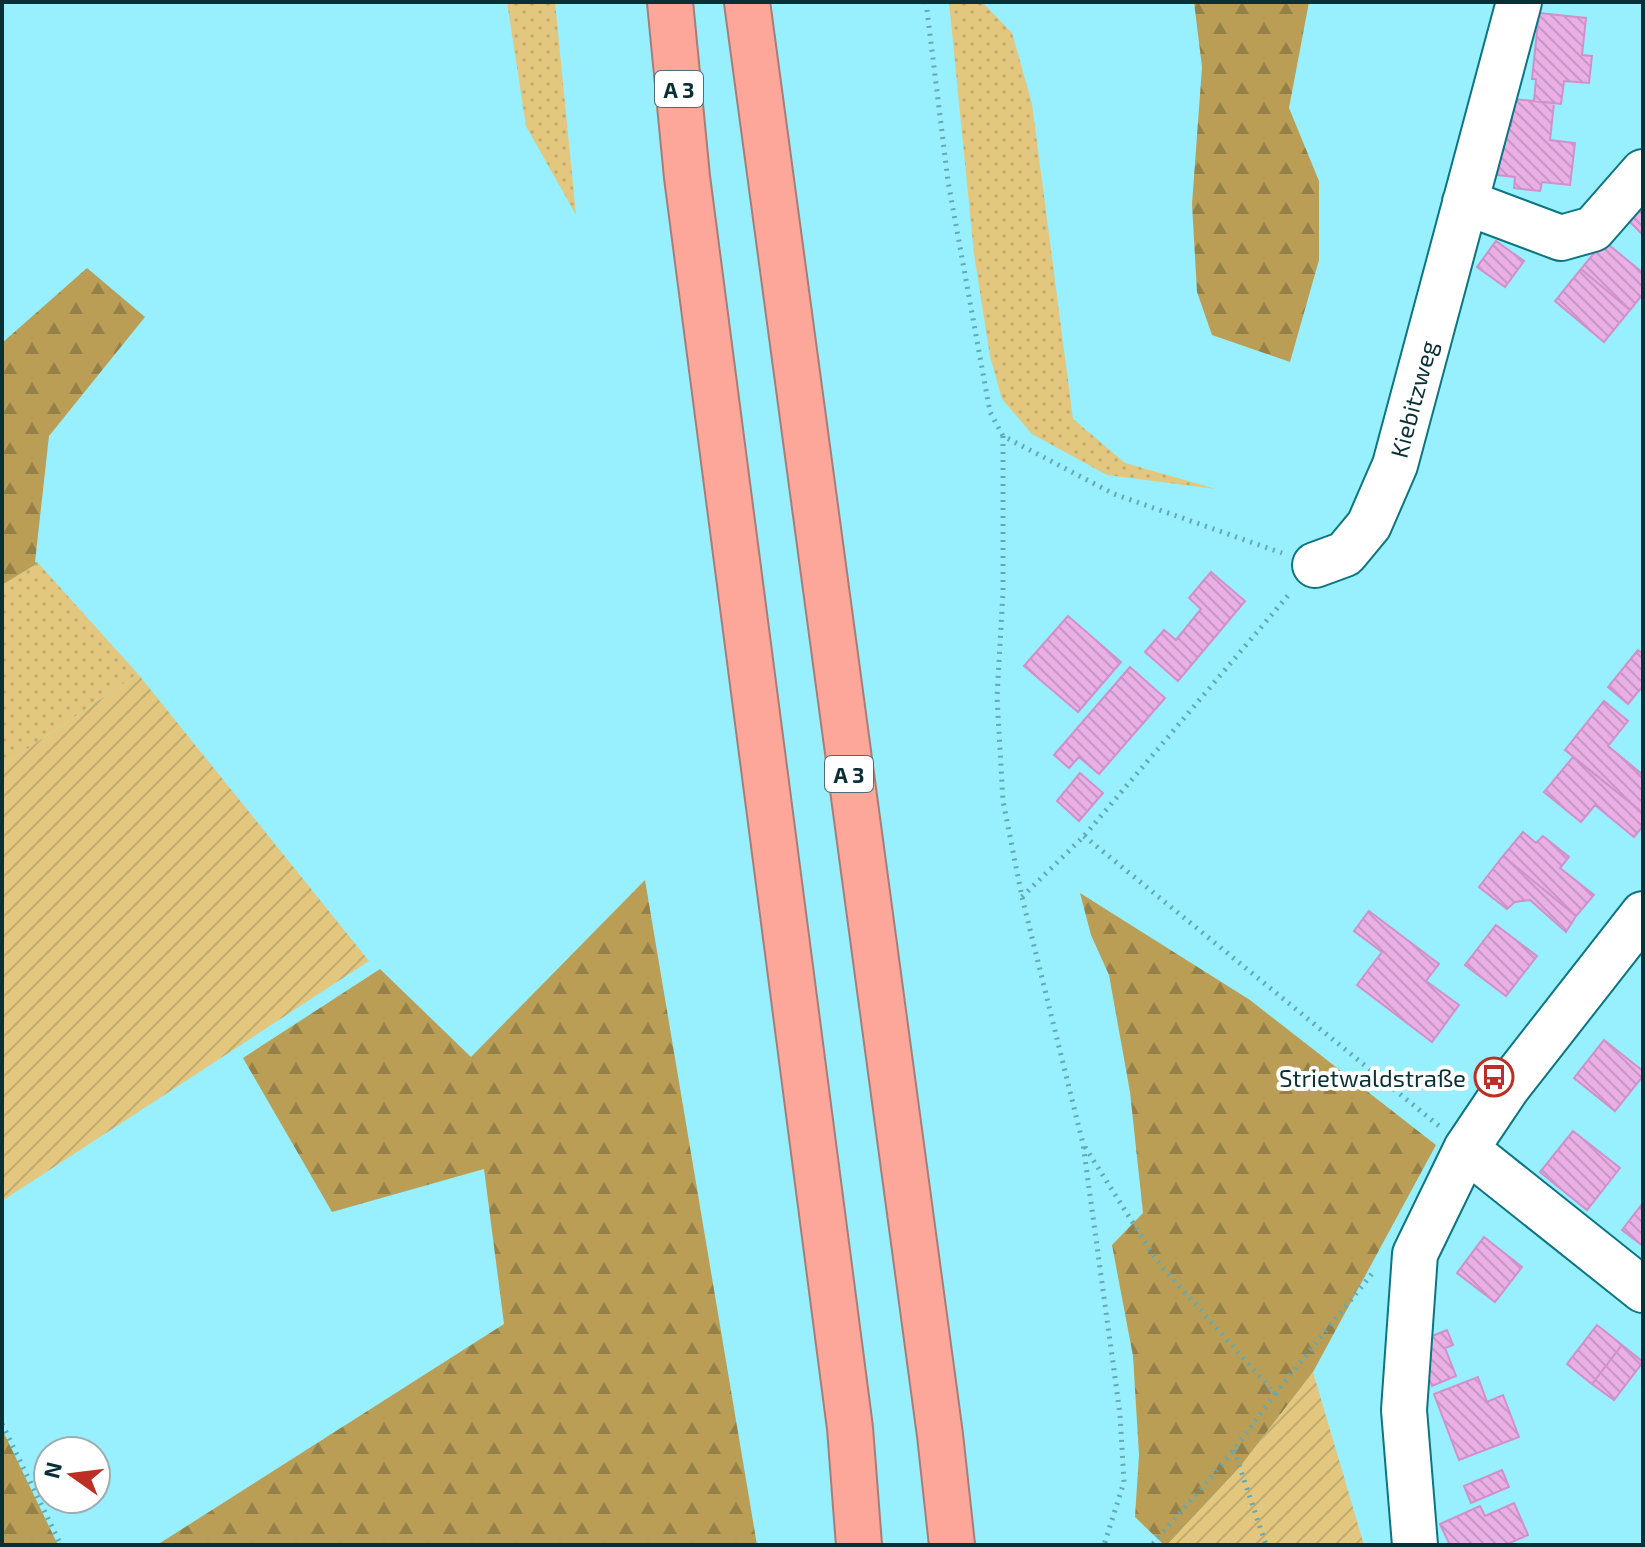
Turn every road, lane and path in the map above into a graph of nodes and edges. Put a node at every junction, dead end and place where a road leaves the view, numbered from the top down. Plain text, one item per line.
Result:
1 (670, 2) edge
2 (747, 2) edge
3 (926, 2) edge
4 (1519, 2) edge
5 (1643, 172) edge
6 (1465, 202) junction
7 (1003, 436) junction
8 (1315, 565) junction
9 (1084, 836) junction
10 (1022, 897) junction
11 (1643, 914) edge
12 (1083, 1144) junction
13 (1466, 1149) junction
14 (1415, 1254) junction
15 (1643, 1290) edge
16 (1275, 1394) junction
17 (2, 1424) edge
18 (1234, 1450) junction
19 (61, 1545) edge
20 (859, 1545) edge
21 (952, 1545) edge
22 (1104, 1545) edge
23 (1152, 1545) edge
24 (1266, 1545) edge
25 (1415, 1545) edge

1 - 20 highway, A 3
2 - 21 highway, A 3
3 - 7 path
4 - 6 street, Kiebitzweg
5 - 6 street
6 - 8 street, Kiebitzweg
7 - 8 path
7 - 10 path
8 - 9 path
9 - 10 path
9 - 13 path
10 - 12 path
11 - 13 street
12 - 16 path
12 - 22 path
13 - 14 street
13 - 15 street
14 - 16 path
14 - 25 street
16 - 18 path
17 - 19 path
18 - 23 path
18 - 24 path

